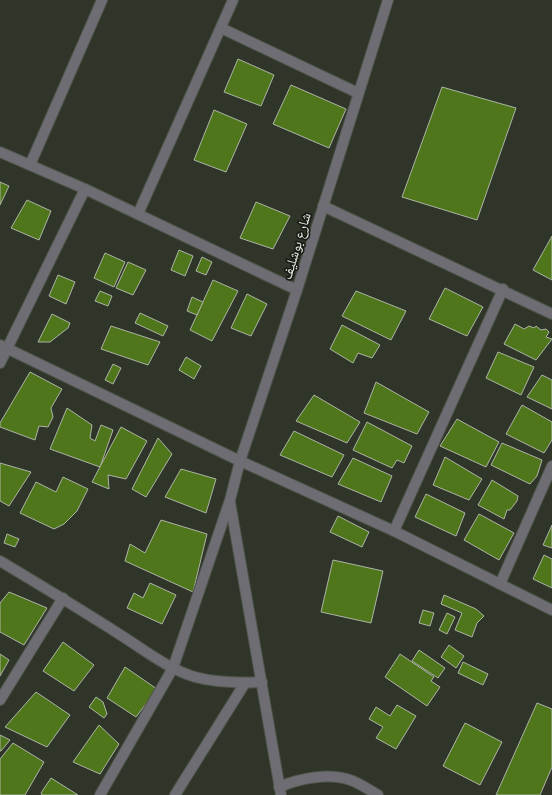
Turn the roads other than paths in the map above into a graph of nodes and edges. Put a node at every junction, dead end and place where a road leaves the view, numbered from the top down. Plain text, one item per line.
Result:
1 (102, 0) edge
2 (233, 0) edge
3 (388, 0) edge
4 (220, 28) junction
5 (358, 93) junction
6 (0, 152) edge
7 (30, 165) junction
8 (85, 189) junction
9 (323, 206) junction
10 (138, 214) junction
11 (297, 290) junction
12 (503, 290) junction
13 (552, 314) edge
14 (4, 346) edge
15 (0, 362) edge
16 (240, 460) junction
17 (552, 466) edge
18 (230, 500) junction
19 (394, 531) junction
20 (0, 561) edge
21 (500, 584) junction
22 (63, 598) junction
23 (552, 610) edge
24 (173, 668) junction
25 (262, 682) junction
26 (245, 683) junction
27 (0, 700) edge
28 (280, 791) edge
29 (100, 795) edge
30 (175, 795) edge
31 (378, 795) edge

1 - 7 street
2 - 4 street
3 - 5 street, شارع بوشليف
4 - 5 street
4 - 10 street
5 - 9 street, شارع بوشليف
6 - 7 street
7 - 8 street
8 - 10 street
8 - 14 street
9 - 11 street, شارع بوشليف
9 - 12 street
10 - 11 street
11 - 16 street, شارع بوشليف
12 - 13 street
12 - 19 street
14 - 15 street
14 - 16 street
16 - 18 street, شارع بوشليف
16 - 19 street
17 - 21 street
18 - 24 street, شارع بوشليف
18 - 25 street
19 - 21 street
20 - 22 street
21 - 23 street
22 - 24 street
22 - 27 street
24 - 26 street
24 - 29 street, شارع بوشليف
25 - 26 street
25 - 28 street
26 - 30 street
28 - 31 street

